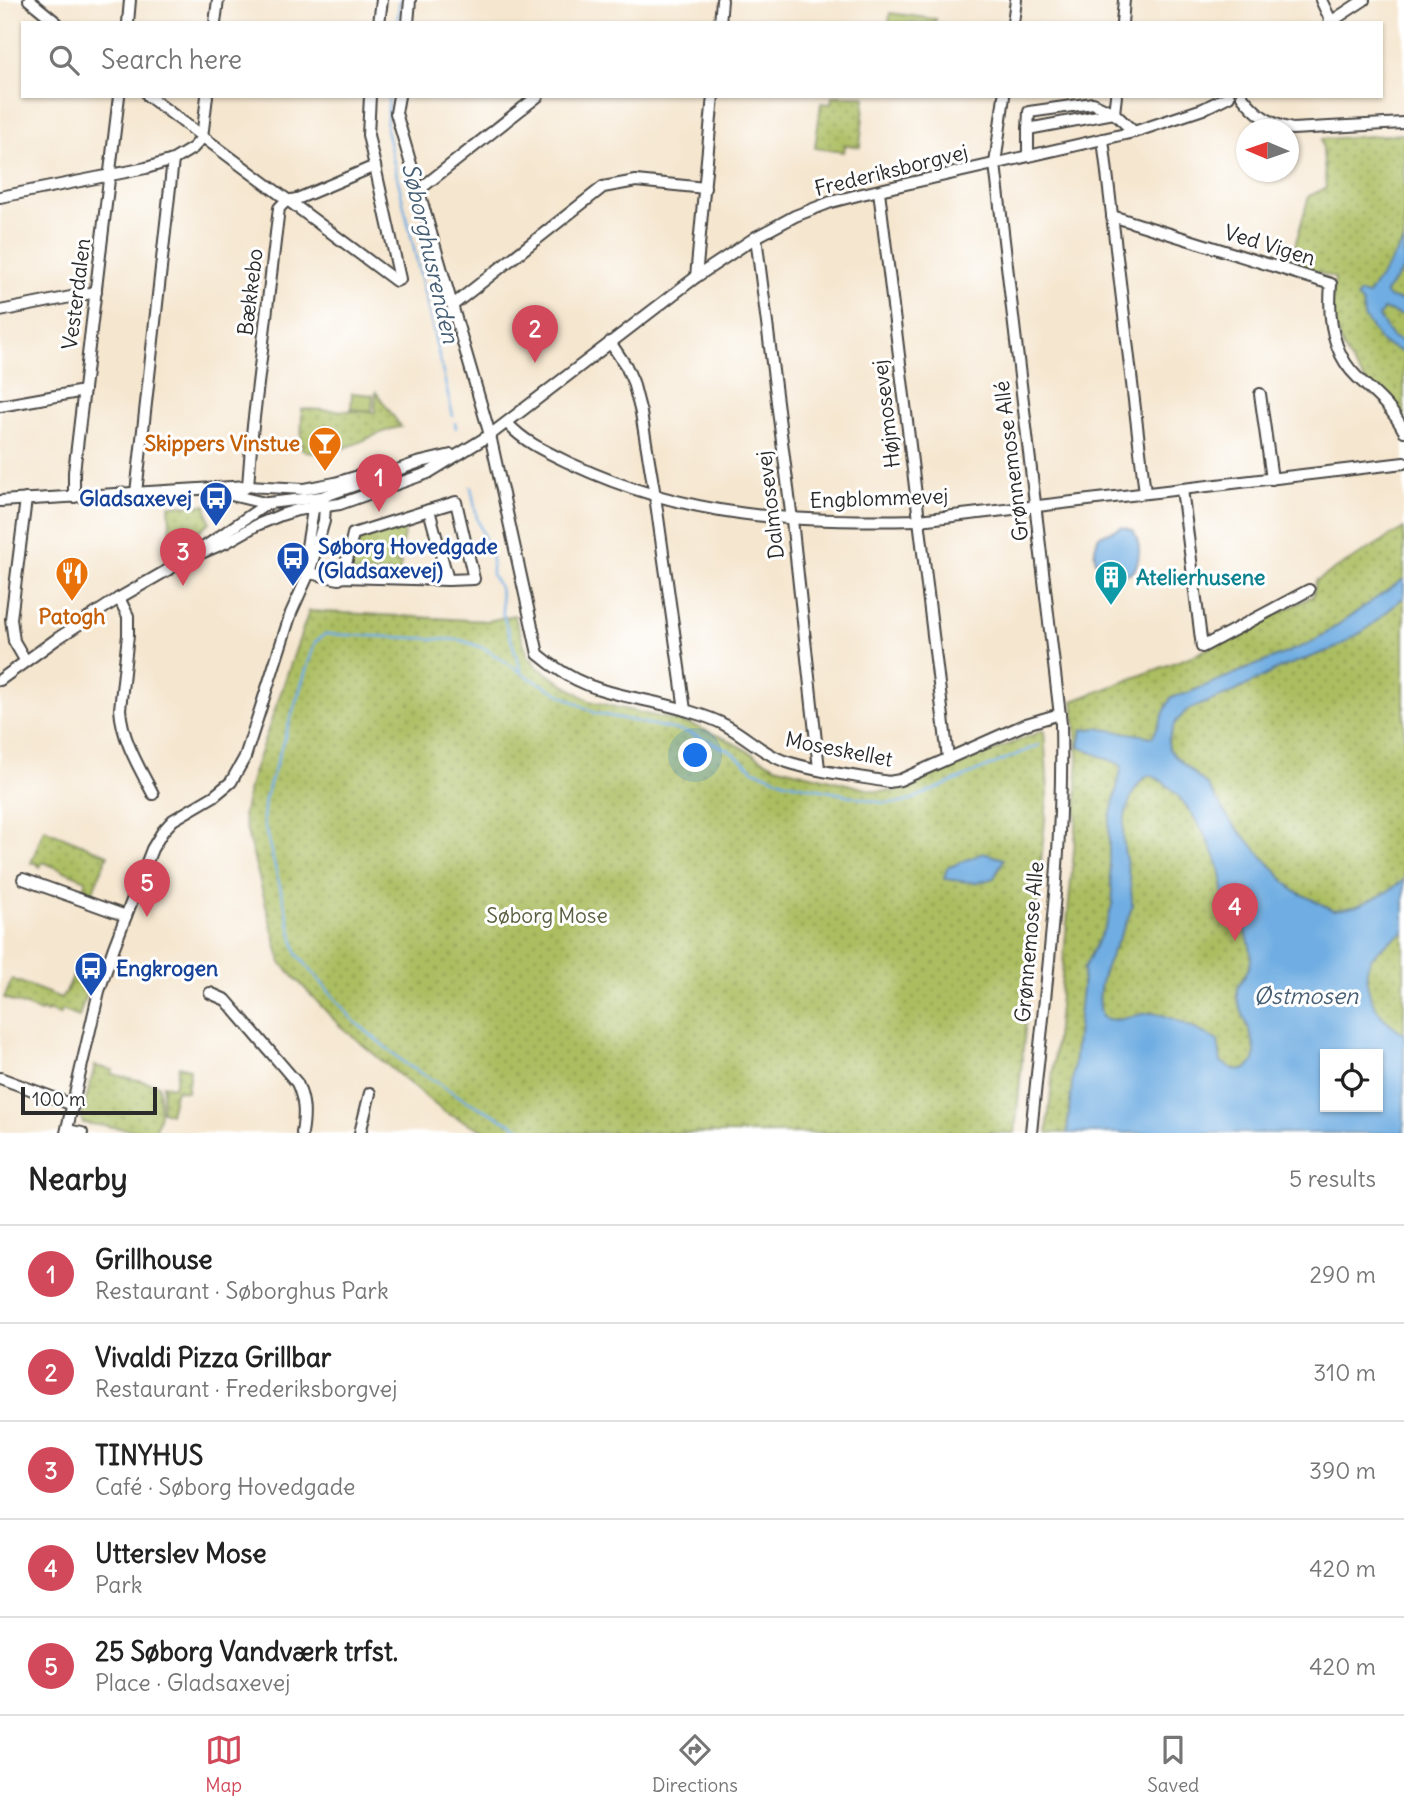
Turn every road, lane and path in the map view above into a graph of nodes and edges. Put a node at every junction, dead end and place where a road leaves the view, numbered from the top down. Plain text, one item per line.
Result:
1 (29, 0) edge
2 (130, 0) edge
3 (218, 0) edge
4 (382, 0) edge
5 (410, 0) edge
6 (722, 0) edge
7 (1016, 0) edge
8 (1124, 0) edge
9 (1321, 0) edge
10 (1364, 0) edge
11 (55, 21) edge
12 (128, 21) edge
13 (215, 21) edge
14 (379, 21) edge
15 (408, 21) edge
16 (720, 21) edge
17 (1013, 21) edge
18 (1122, 21) edge
19 (1330, 21) edge
20 (1332, 21) edge
21 (119, 98) edge
22 (151, 98) edge
23 (207, 98) edge
24 (370, 98) edge
25 (398, 98) edge
26 (535, 98) edge
27 (713, 98) edge
28 (1003, 98) edge
29 (1086, 98) edge
30 (1116, 98) edge
31 (1225, 98) edge
32 (1243, 98) edge
33 (1093, 103) junction
34 (1114, 113) junction
35 (1404, 123) edge
36 (1028, 129) junction
37 (1134, 132) junction
38 (202, 138) junction
39 (1102, 139) junction
40 (1028, 156) junction
41 (173, 160) junction
42 (995, 164) junction
43 (374, 166) junction
44 (111, 175) junction
45 (705, 188) junction
46 (420, 189) junction
47 (878, 191) junction
48 (0, 197) edge
49 (286, 201) junction
50 (1112, 216) junction
51 (756, 237) junction
52 (696, 277) junction
53 (96, 292) junction
54 (453, 305) junction
55 (0, 311) edge
56 (610, 342) junction
57 (84, 391) junction
58 (1261, 394) dead end
59 (0, 406) edge
60 (507, 423) junction
61 (1404, 431) edge
62 (490, 435) junction
63 (461, 452) junction
64 (1404, 463) edge
65 (406, 466) junction
66 (1272, 479) junction
67 (248, 486) junction
68 (264, 489) junction
69 (1182, 489) junction
70 (204, 490) junction
71 (136, 494) junction
72 (1145, 494) junction
73 (234, 495) junction
74 (655, 496) junction
75 (74, 497) junction
76 (26, 499) junction
77 (0, 501) edge
78 (318, 502) junction
79 (268, 503) junction
80 (296, 505) junction
81 (1035, 506) junction
82 (429, 510) junction
83 (792, 520) junction
84 (919, 520) junction
85 (187, 559) junction
86 (309, 573) junction
87 (343, 577) junction
88 (448, 580) junction
89 (1310, 590) dead end
90 (300, 591) junction
91 (119, 598) junction
92 (24, 660) junction
93 (0, 680) edge
94 (685, 710) junction
95 (1060, 714) junction
96 (1061, 754) joint
97 (948, 758) junction
98 (819, 769) junction
99 (153, 794) dead end
100 (23, 879) dead end
101 (126, 916) junction
102 (210, 993) dead end
103 (0, 1078) edge
104 (370, 1093) dead end
105 (73, 1105) junction
106 (67, 1132) edge
107 (82, 1133) edge
108 (302, 1133) edge
109 (360, 1133) edge
110 (1031, 1133) edge

1 - 11 street
2 - 12 street
3 - 13 street
4 - 14 street
5 - 15 street
6 - 16 street
7 - 17 street
8 - 18 street
9 - 19 street
10 - 20 street
21 - 44 street, Vesterdalen
22 - 38 street
23 - 38 street
24 - 43 street
25 - 46 street
26 - 46 street
27 - 45 street
28 - 42 street, Grønnemose Allé
29 - 33 street
30 - 34 street
31 - 37 street, Frederiksborgvej
32 - 35 street
33 - 34 street
33 - 36 street
34 - 36 street
34 - 37 street
36 - 40 street
37 - 39 street, Frederiksborgvej
38 - 41 street
38 - 49 street
39 - 40 street, Frederiksborgvej
39 - 50 street
40 - 42 street, Frederiksborgvej
41 - 44 street
41 - 71 street
42 - 47 street, Frederiksborgvej
42 - 81 street, Grønnemose Allé
43 - 49 street
43 - 49 street
44 - 48 street
44 - 53 street, Vesterdalen
45 - 52 street
45 - 54 street
46 - 54 street
47 - 51 street, Frederiksborgvej
47 - 84 street, Højmosevej
49 - 67 street, Bækkebo
50 - 61 street, Ved Vigen
50 - 72 street
51 - 52 street, Frederiksborgvej
51 - 83 street, Dalmosevej
52 - 56 street, Frederiksborgvej
53 - 55 street
53 - 57 street, Vesterdalen
54 - 62 street
56 - 60 street, Frederiksborgvej
56 - 74 street
57 - 59 street
57 - 75 street, Vesterdalen
58 - 66 street
60 - 62 street, Frederiksborgvej
60 - 74 street, Engblommevej
62 - 63 street, Frederiksborgvej
62 - 94 street, Moseskellet
63 - 65 street, Frederiksborgvej
63 - 78 street, Frederiksborgvej
64 - 66 street, Engblommevej
65 - 68 street, Frederiksborgvej
65 - 78 street, Frederiksborgvej
66 - 69 street, Engblommevej
67 - 68 street
67 - 70 street
67 - 73 street
68 - 80 street
69 - 72 street, Engblommevej
69 - 89 street
70 - 71 street
70 - 73 street
71 - 75 street
72 - 81 street, Engblommevej
73 - 79 street
74 - 83 street, Engblommevej
74 - 94 street
75 - 76 street
76 - 77 street
76 - 92 street
78 - 80 street, Frederiksborgvej
78 - 86 street
78 - 90 street
79 - 80 street, Frederiksborgvej
79 - 85 street
80 - 85 street, Frederiksborgvej
81 - 84 street, Engblommevej
81 - 95 street, Grønnemose Allé
82 - 87 street
82 - 88 street
82 - 88 street
83 - 84 street, Engblommevej
83 - 98 street, Dalmosevej
84 - 97 street, Højmosevej
85 - 91 street
86 - 87 street
86 - 90 street
87 - 88 street
90 - 101 street
91 - 92 street
91 - 99 street
92 - 93 street
94 - 98 street, Moseskellet
95 - 96 street, Grønnemose Allé
95 - 97 street, Moseskellet
96 - 110 street, Grønnemose Alle
97 - 98 street, Moseskellet
100 - 101 street
101 - 105 street
102 - 108 street
103 - 105 street
104 - 109 street
105 - 106 street
106 - 107 street

